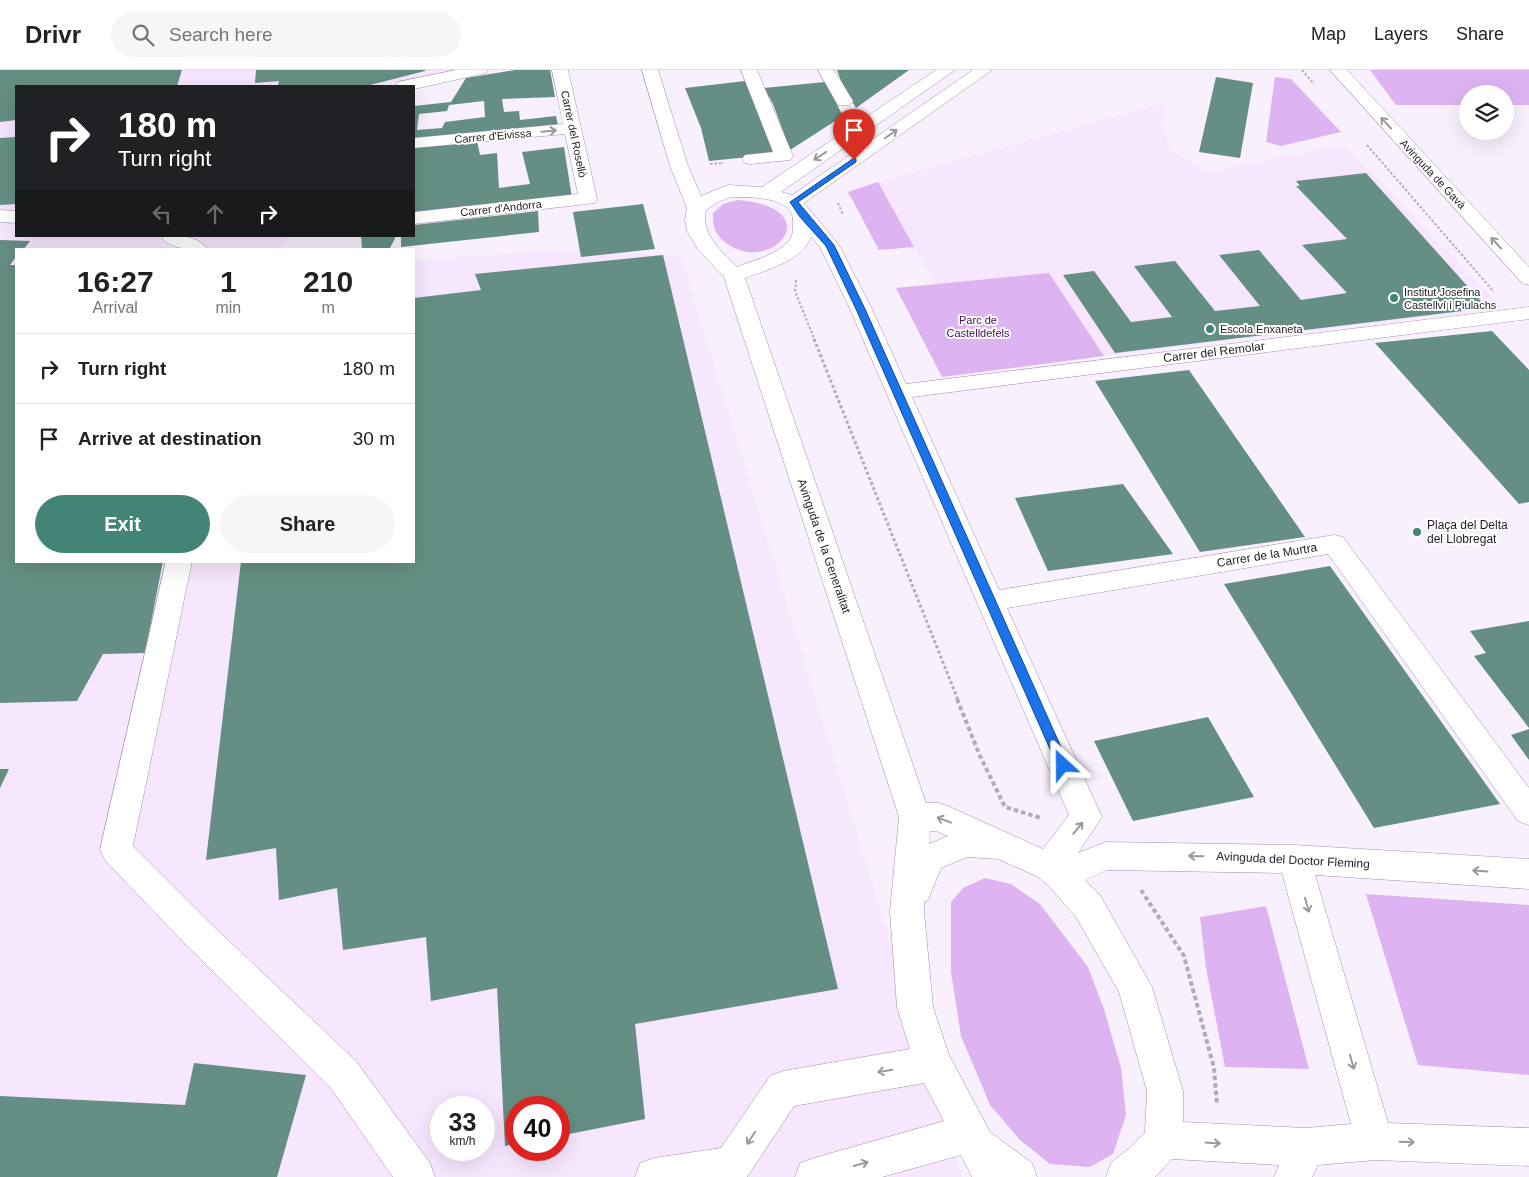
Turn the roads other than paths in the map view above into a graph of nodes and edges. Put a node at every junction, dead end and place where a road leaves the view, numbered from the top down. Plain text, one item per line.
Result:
1 (480, 70) edge
2 (560, 70) edge
3 (650, 70) edge
4 (749, 70) edge
5 (826, 70) edge
6 (947, 70) edge
7 (984, 70) edge
8 (1338, 70) edge
9 (409, 85) edge
10 (844, 101) dead end
11 (572, 128) junction
12 (415, 143) edge
13 (750, 159) dead end
14 (679, 166) junction
15 (728, 191) junction
16 (766, 193) junction
17 (588, 198) joint
18 (696, 208) junction
19 (798, 209) junction
20 (0, 216) edge
21 (15, 217) edge
22 (415, 218) edge
23 (173, 237) edge
24 (195, 248) edge
25 (716, 256) junction
26 (763, 263) junction
27 (734, 276) junction
28 (1529, 278) edge
29 (1522, 314) edge
30 (898, 392) junction
31 (179, 563) edge
32 (990, 601) junction
33 (1529, 812) edge
34 (915, 817) junction
35 (1003, 847) junction
36 (1294, 859) junction
37 (1055, 871) junction
38 (1529, 874) edge
39 (907, 912) junction
40 (934, 1063) junction
41 (971, 1137) junction
42 (1375, 1141) junction
43 (1529, 1147) edge
44 (1299, 1162) edge
45 (1144, 1163) edge
46 (416, 1177) edge
47 (654, 1177) edge
48 (814, 1177) edge
49 (994, 1177) edge
50 (1018, 1177) edge

1 - 9 street
2 - 11 street, Carrer del Rosellò
3 - 14 street
4 - 13 street
5 - 10 street
6 -> 16 street
19 -> 7 street
28 -> 8 street, Avinguda de Gavà
12 -> 11 street, Carrer d'Eivissa
11 - 17 street, Carrer del Rosellò
14 - 15 street
14 - 18 street
15 - 16 street
15 - 18 street
16 - 19 street
17 - 22 street, Carrer d'Andorra
18 - 25 street
19 - 26 street
19 - 30 street
20 - 21 street
23 - 24 street
25 - 26 street
25 - 27 street
26 - 27 street
27 - 34 street, Avinguda de la Generalitat
29 - 30 street, Carrer del Remolar
30 - 32 street
31 - 46 street
32 - 33 street, Carrer de la Murtra
37 -> 32 street
35 -> 34 street
34 - 39 street
35 - 37 street
35 - 39 street
36 -> 37 street, Avinguda del Doctor Fleming
38 -> 36 street, Avinguda del Doctor Fleming
36 -> 42 street
37 - 45 street
39 - 40 street
40 - 41 street
40 -> 47 street
48 -> 41 street
41 - 49 street
41 - 50 street
42 -> 43 street
42 - 44 street
45 -> 44 street

